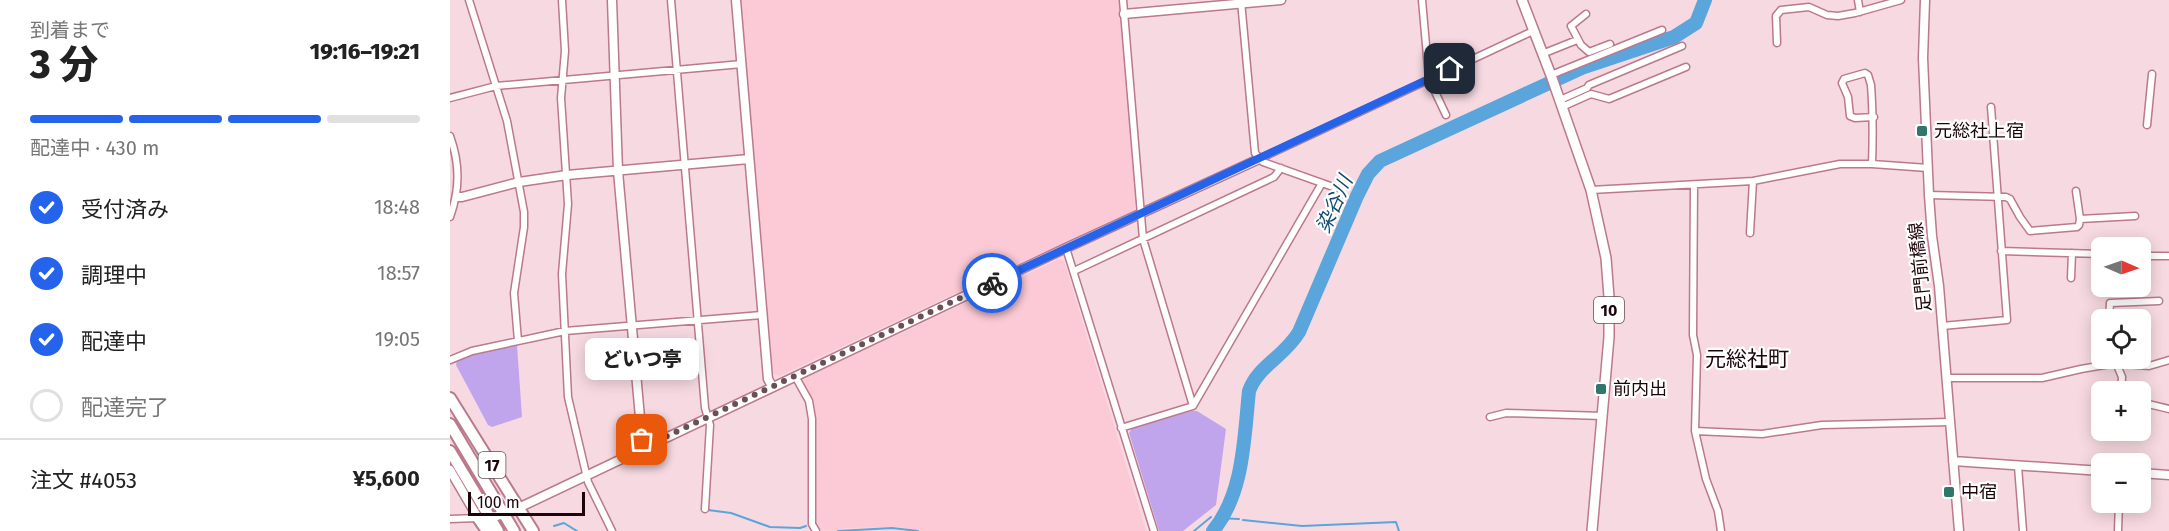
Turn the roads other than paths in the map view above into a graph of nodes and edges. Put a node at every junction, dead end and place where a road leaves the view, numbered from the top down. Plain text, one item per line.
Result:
1 (469, 0) edge
2 (562, 0) edge
3 (612, 0) edge
4 (671, 0) edge
5 (736, 0) edge
6 (1123, 0) edge
7 (1281, 0) edge
8 (1422, 0) edge
9 (1522, 0) edge
10 (1858, 0) edge
11 (1901, 0) edge
12 (1925, 0) edge
13 (1242, 2) edge
14 (1860, 12) junction
15 (1124, 14) junction
16 (1586, 14) dead end
17 (1662, 30) dead end
18 (1533, 31) junction
19 (1577, 40) junction
20 (1777, 43) dead end
21 (1610, 44) dead end
22 (1682, 46) dead end
23 (1542, 54) junction
24 (742, 64) junction
25 (1686, 67) dead end
26 (676, 69) junction
27 (2152, 74) dead end
28 (614, 75) junction
29 (1552, 77) junction
30 (561, 79) junction
31 (1429, 79) junction
32 (496, 86) junction
33 (450, 98) edge
34 (1560, 101) junction
35 (1991, 107) dead end
36 (1446, 115) dead end
37 (1874, 117) junction
38 (2147, 125) dead end
39 (450, 136) edge
40 (749, 159) junction
41 (1259, 159) junction
42 (684, 164) junction
43 (1872, 164) junction
44 (1281, 168) junction
45 (1928, 168) junction
46 (618, 171) junction
47 (567, 175) junction
48 (1753, 181) junction
49 (519, 182) junction
50 (1322, 183) junction
51 (1694, 185) junction
52 (1336, 188) dead end
53 (1592, 190) junction
54 (2076, 191) dead end
55 (1929, 195) junction
56 (457, 197) junction
57 (1997, 197) junction
58 (1141, 213) junction
59 (2135, 216) dead end
60 (450, 217) edge
61 (2080, 219) junction
62 (1750, 233) dead end
63 (1143, 239) junction
64 (1066, 248) junction
65 (2001, 251) junction
66 (2072, 253) junction
67 (2091, 254) edge
68 (2151, 256) edge
69 (2169, 256) edge
70 (1074, 271) junction
71 (2071, 278) dead end
72 (2159, 301) dead end
73 (2110, 309) edge
74 (762, 315) junction
75 (698, 320) junction
76 (632, 326) junction
77 (1942, 326) junction
78 (565, 331) junction
79 (518, 341) junction
80 (450, 360) edge
81 (2169, 360) edge
82 (2151, 365) edge
83 (2091, 367) edge
84 (795, 376) junction
85 (1947, 378) junction
86 (772, 386) junction
87 (450, 387) edge
88 (451, 400) edge
89 (2151, 405) edge
90 (1193, 406) junction
91 (2169, 409) edge
92 (1603, 416) junction
93 (708, 417) junction
94 (1490, 417) dead end
95 (1950, 422) junction
96 (450, 424) edge
97 (1121, 428) junction
98 (1695, 431) junction
99 (644, 447) junction
100 (450, 451) edge
101 (1953, 462) junction
102 (2018, 466) junction
103 (450, 470) edge
104 (2091, 470) edge
105 (2151, 474) edge
106 (2169, 475) edge
107 (586, 476) junction
108 (519, 507) junction
109 (705, 509) dead end
110 (2119, 513) edge
111 (503, 514) junction
112 (484, 517) junction
113 (450, 519) edge
114 (527, 520) junction
115 (487, 531) edge
116 (498, 531) edge
117 (514, 531) edge
118 (533, 531) edge
119 (543, 531) edge
120 (612, 531) edge
121 (816, 531) edge
122 (1154, 531) edge
123 (1592, 531) edge
124 (1721, 531) edge
125 (1959, 531) edge
126 (2023, 531) edge
127 (2118, 531) edge

1 - 32 street
2 - 30 street
3 - 28 street
4 - 26 street
5 - 24 street
6 - 15 street
7 - 13 street
8 - 31 street
9 - 18 main road, 10
10 - 14 street
11 - 14 street
12 - 45 street, 足門前橋線
13 - 15 street
13 - 41 street
14 - 20 street
15 - 58 street
16 - 19 street
17 - 29 street
18 - 23 main road, 10
18 - 31 street
19 - 21 street
19 - 23 street
22 - 34 street
23 - 29 main road, 10
24 - 26 street
24 - 40 street
25 - 34 street
26 - 28 street
26 - 42 street
27 - 38 street
28 - 30 street
28 - 46 street
29 - 34 main road, 10
30 - 32 street
30 - 47 street
31 - 36 street
31 - 41 street
32 - 33 street
32 - 49 street
34 - 53 main road, 10
35 - 57 street
37 - 37 street
37 - 43 street
39 - 56 street
40 - 42 street
40 - 74 street
41 - 44 street
41 - 58 street
42 - 46 street
42 - 75 street
43 - 45 street
43 - 48 street
44 - 50 street
44 - 63 street
45 - 55 street, 足門前橋線
46 - 47 street
46 - 76 street
47 - 49 street
47 - 78 street
48 - 51 street
48 - 62 street
49 - 56 street
49 - 79 street
50 - 52 street
50 - 90 street
51 - 53 street
51 - 98 street
53 - 92 main road, 10
54 - 61 street
55 - 57 street
55 - 77 street, 足門前橋線
56 - 60 street
57 - 61 street
57 - 65 street
58 - 63 street
58 - 64 street
59 - 61 street
63 - 70 street
63 - 90 street
64 - 70 street
64 - 84 street
65 - 66 street
65 - 77 street
66 - 67 street
66 - 71 street
68 - 69 street
70 - 97 street
72 - 73 street
74 - 75 street
74 - 86 street
75 - 76 street
75 - 93 street
76 - 78 street
76 - 99 street
77 - 85 street, 足門前橋線
78 - 79 street
78 - 107 street
79 - 80 street
81 - 82 street
83 - 85 street
84 - 86 street
84 - 121 street
85 - 95 street, 足門前橋線
86 - 93 street
87 - 88 highway
88 - 108 highway, 17
89 - 91 street
90 - 97 street
92 - 94 street
92 - 123 main road, 10
93 - 99 street
93 - 109 street
95 - 98 street
95 - 101 street, 足門前橋線
96 - 111 highway, 17
97 - 122 street
98 - 124 street
99 - 107 street
100 - 112 highway
101 - 102 street
101 - 125 street, 足門前橋線
102 - 104 street
102 - 126 street
103 - 112 street
105 - 106 street
107 - 108 street
107 - 120 street
108 - 111 street
108 - 114 highway, 17
110 - 127 street
111 - 112 street
111 - 117 highway, 17
112 - 113 street
112 - 115 highway
112 - 116 highway
114 - 118 highway, 17
114 - 119 highway

